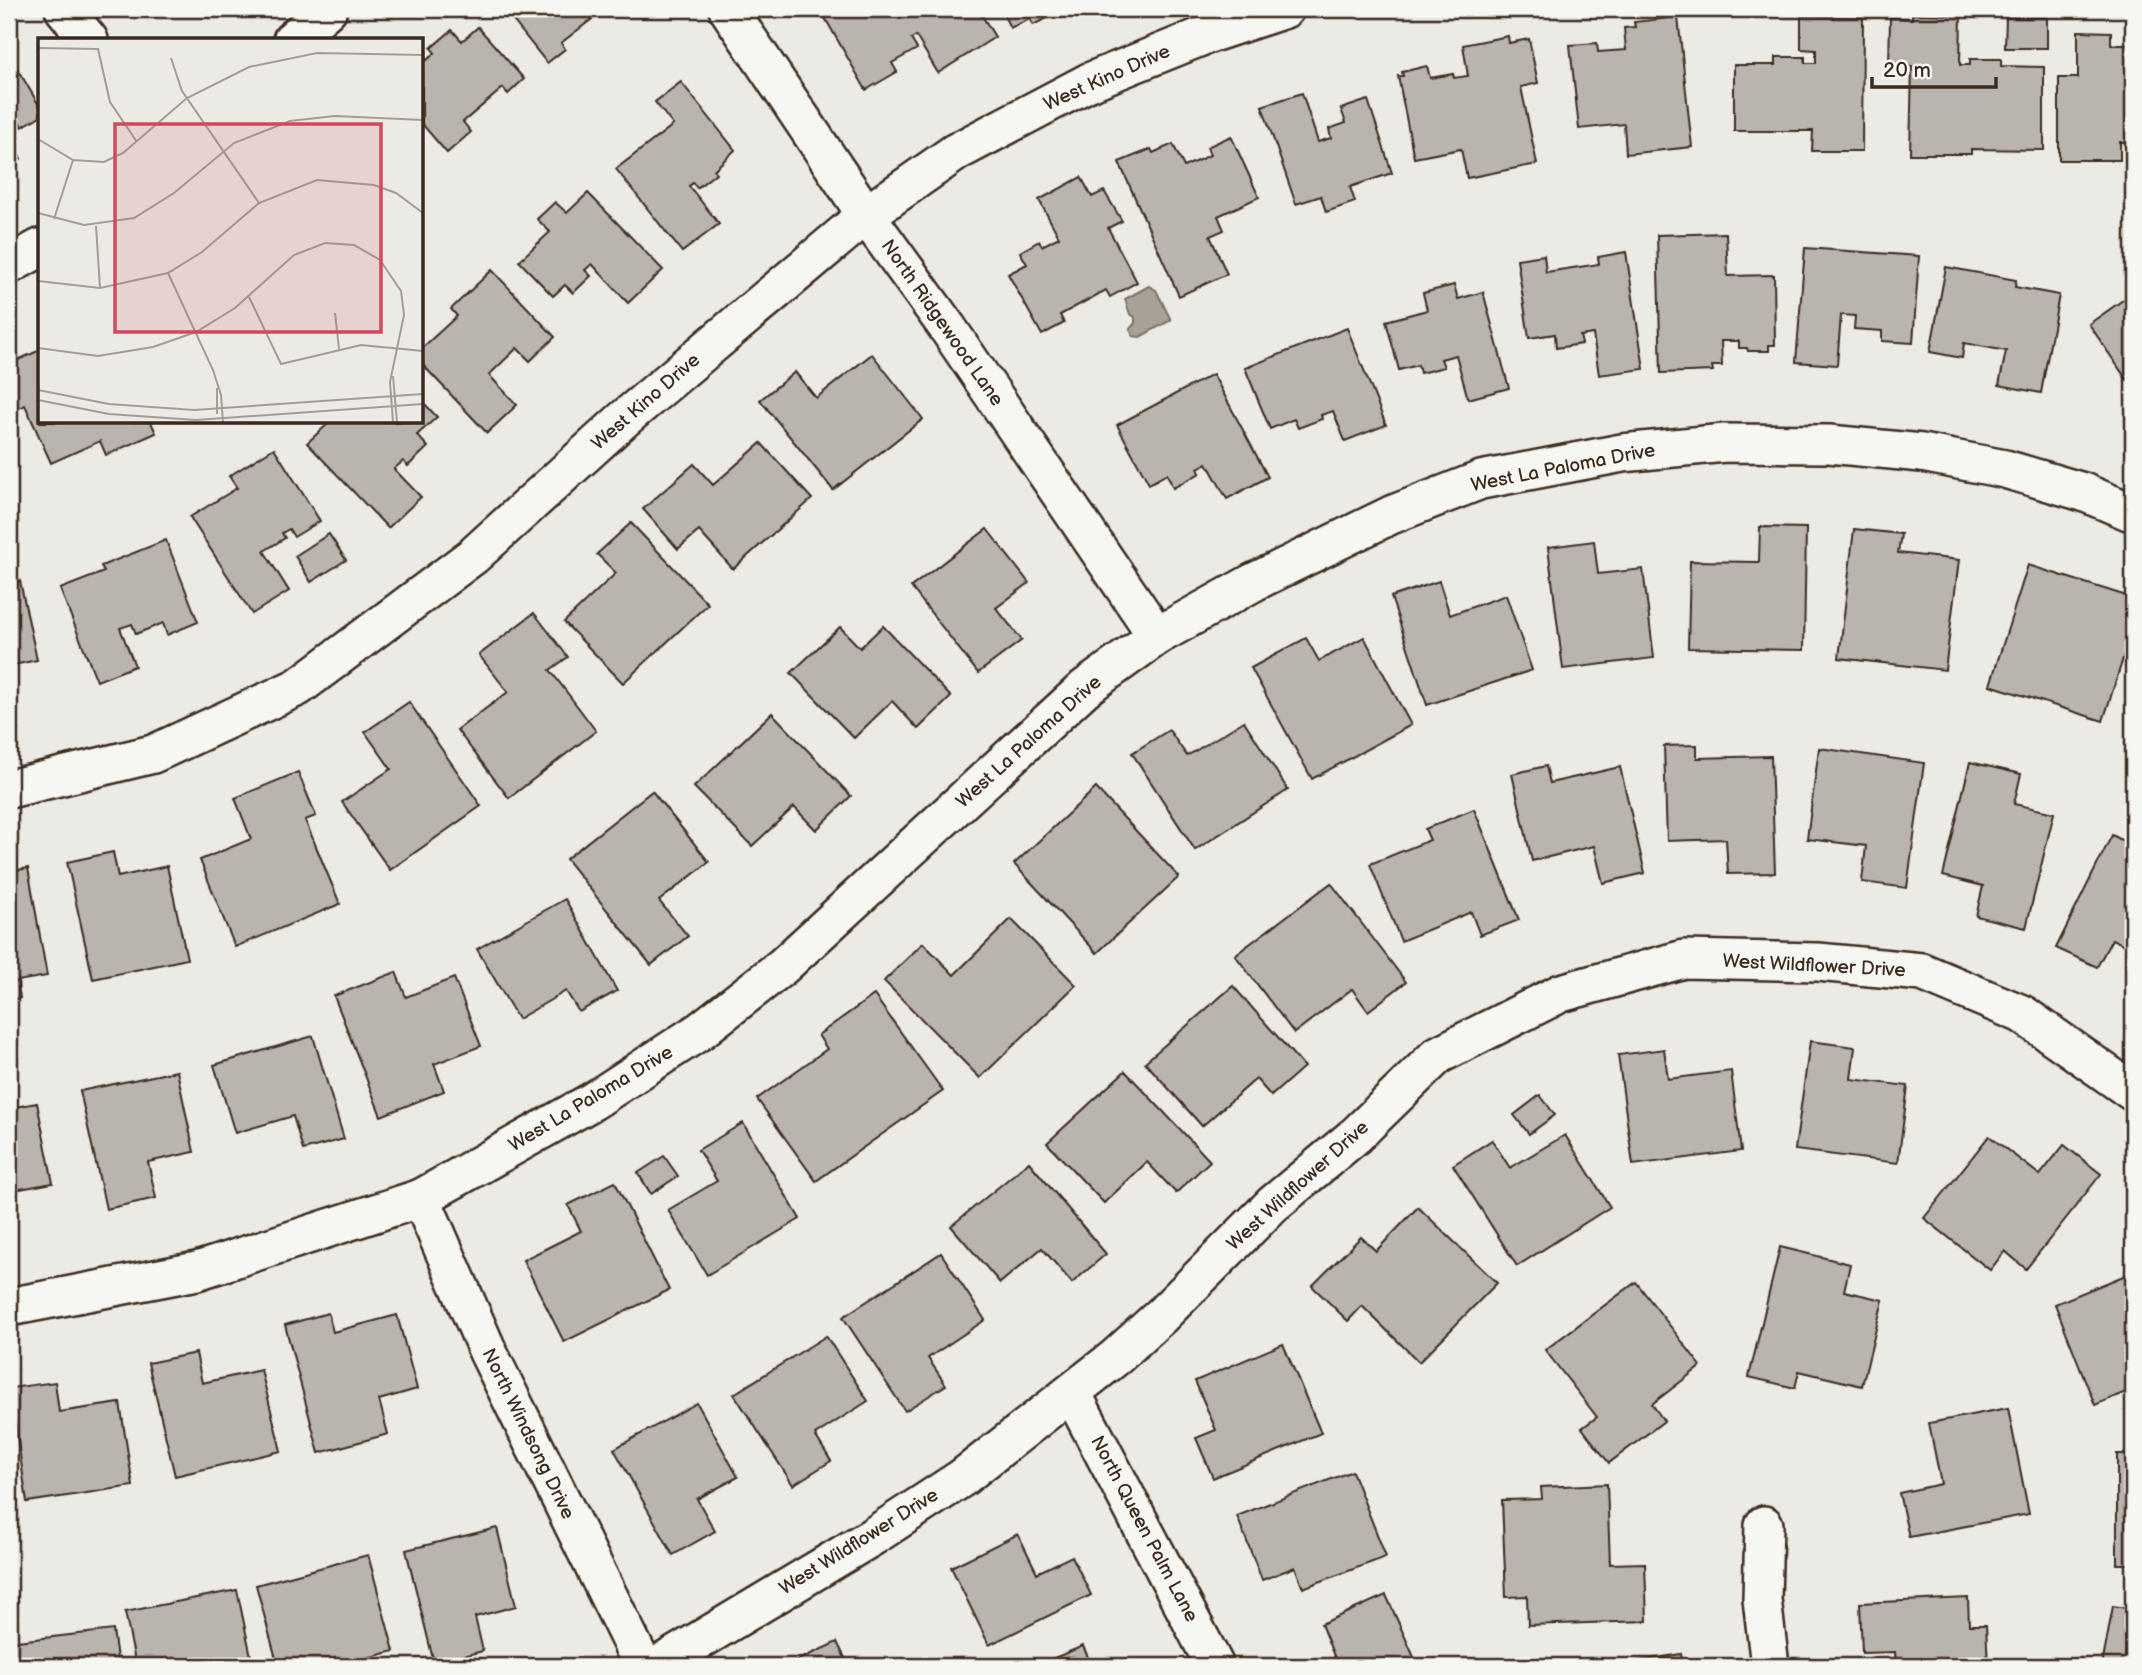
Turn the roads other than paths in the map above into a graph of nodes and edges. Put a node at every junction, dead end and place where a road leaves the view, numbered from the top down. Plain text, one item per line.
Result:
1 (64, 9) edge
2 (328, 9) edge
3 (728, 9) edge
4 (1285, 9) edge
5 (87, 38) edge
6 (294, 38) edge
7 (866, 215) junction
8 (38, 249) edge
9 (9, 265) edge
10 (2133, 513) edge
11 (1157, 636) junction
12 (9, 789) edge
13 (2133, 1092) edge
14 (421, 1198) junction
15 (9, 1307) edge
16 (1072, 1393) junction
17 (1764, 1525) dead end
18 (643, 1666) edge
19 (657, 1666) edge
20 (1215, 1666) edge
21 (1770, 1666) edge

1 - 5 street
2 - 6 street
3 - 7 street, North Ridgewood Lane
4 - 7 street, West Kino Drive
7 - 11 street, North Ridgewood Lane
7 - 12 street, West Kino Drive
8 - 9 street
10 - 11 street, West La Paloma Drive
11 - 14 street, West La Paloma Drive
13 - 16 street, West Wildflower Drive
14 - 15 street, West La Paloma Drive
14 - 18 street, North Windsong Drive
16 - 19 street, West Wildflower Drive
16 - 20 street, North Queen Palm Lane
17 - 21 street

